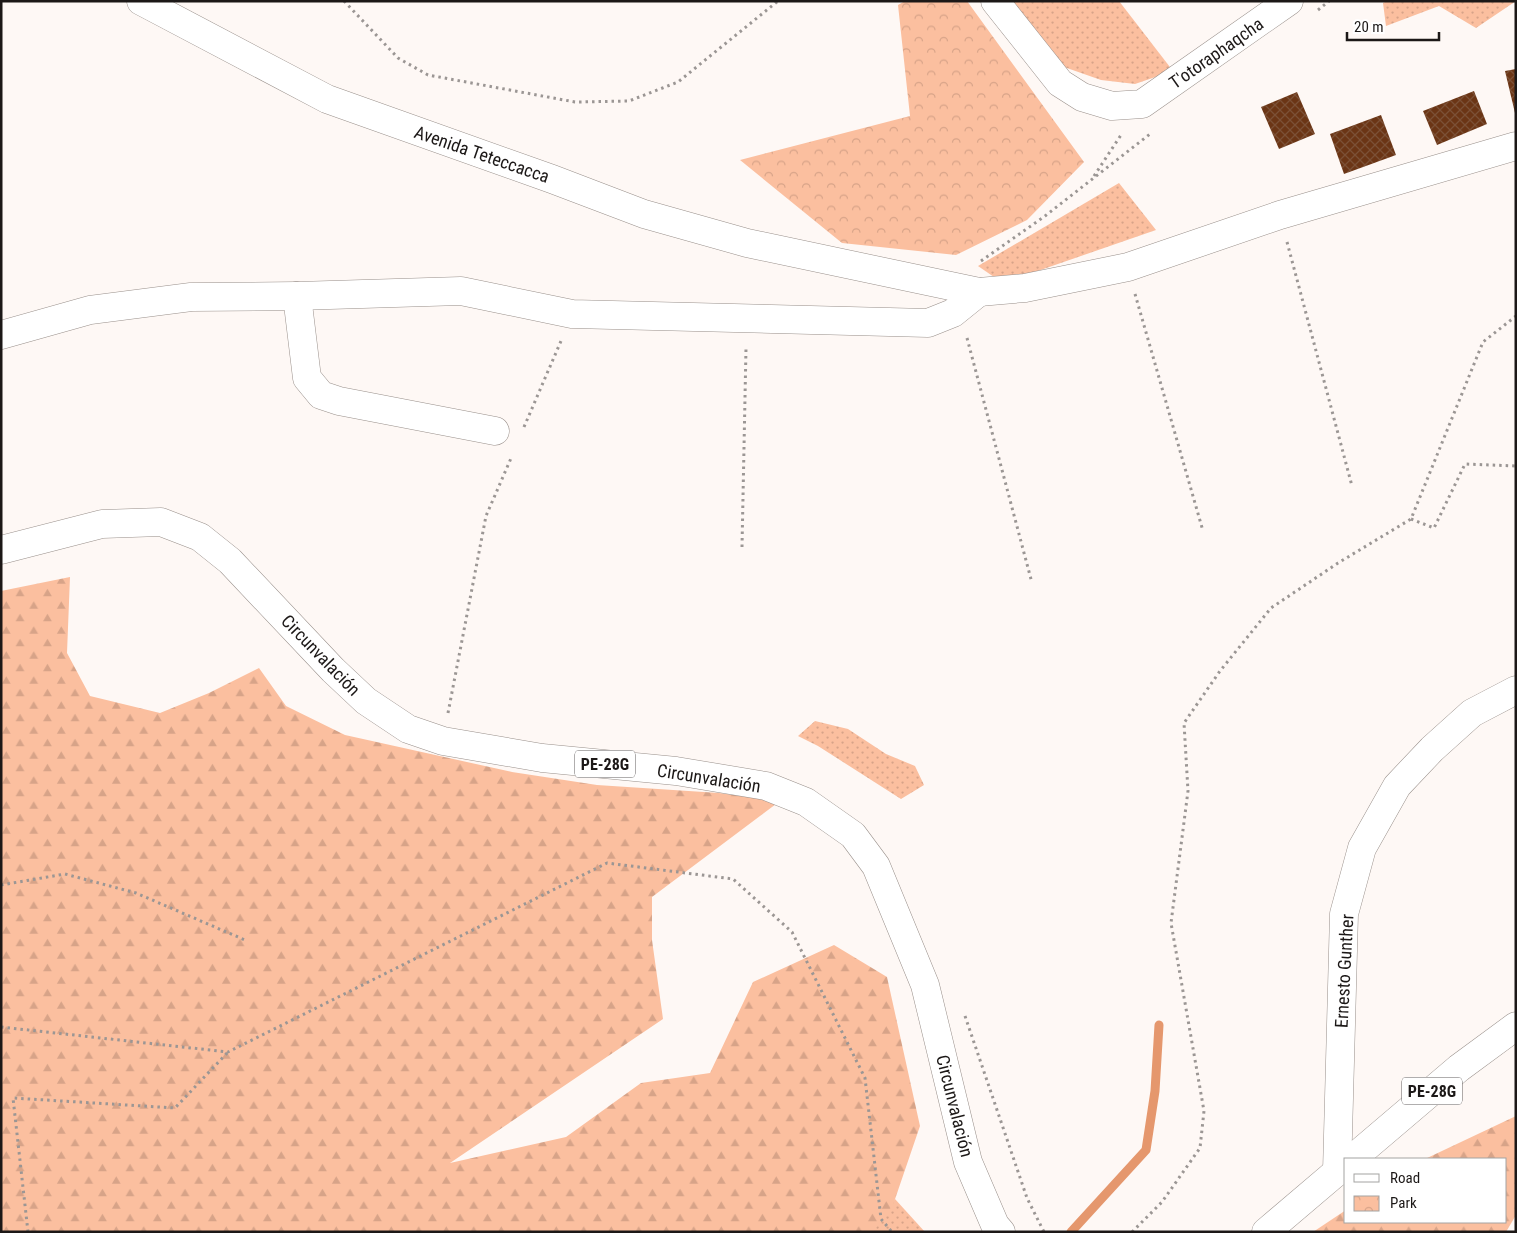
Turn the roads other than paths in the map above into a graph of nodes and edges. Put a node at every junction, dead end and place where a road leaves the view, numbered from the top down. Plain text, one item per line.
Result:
1 (141, 1) edge
2 (995, 1) edge
3 (1289, 1) edge
4 (1516, 146) edge
5 (979, 292) junction
6 (296, 296) junction
7 (1, 335) edge
8 (494, 431) dead end
9 (1, 550) edge
10 (1516, 690) edge
11 (1516, 1026) edge
12 (1345, 1158) edge
13 (1353, 1158) edge
14 (1344, 1166) edge
15 (1001, 1232) edge
16 (1266, 1232) edge

1 - 5 main road, Avenida Teteccacca
2 - 3 main road, T'otoraphaqcha
4 - 5 main road
5 - 6 main road
6 - 7 main road
6 - 8 main road
9 - 15 main road, Circunvalación / PE-28G
10 - 12 main road, Ernesto Gunther
11 - 13 main road, PE-28G
14 - 16 main road, PE-28G

